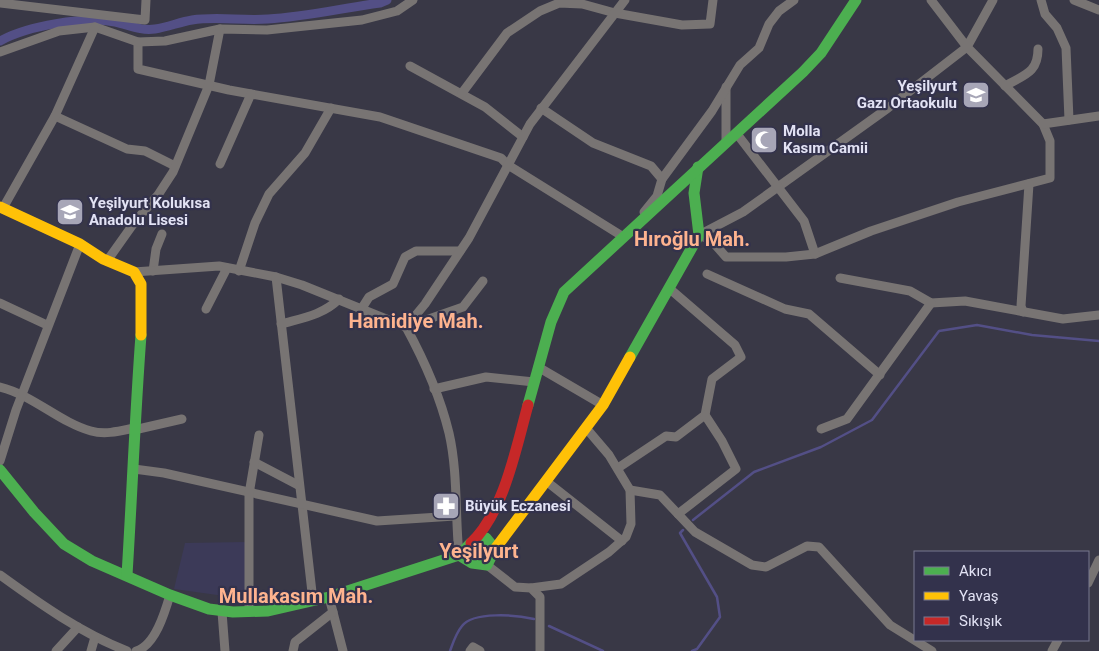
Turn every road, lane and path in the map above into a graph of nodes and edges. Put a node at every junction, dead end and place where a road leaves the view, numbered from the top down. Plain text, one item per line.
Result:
1 (146, 0) edge
2 (413, 0) edge
3 (625, 0) edge
4 (712, 0) edge
5 (794, 0) edge
6 (856, 0) edge
7 (931, 0) edge
8 (993, 0) edge
9 (1041, 0) edge
10 (1074, 0) edge
11 (0, 3) edge
12 (549, 3) edge
13 (1099, 10) edge
14 (615, 13) junction
15 (95, 28) junction
16 (220, 28) junction
17 (138, 42) junction
18 (967, 47) junction
19 (1038, 49) dead end
20 (0, 52) edge
21 (410, 66) dead end
22 (210, 85) junction
23 (1005, 86) junction
24 (726, 87) junction
25 (462, 93) junction
26 (251, 94) junction
27 (716, 103) junction
28 (332, 108) junction
29 (541, 108) junction
30 (728, 115) junction
31 (55, 116) junction
32 (1099, 116) edge
33 (1069, 120) junction
34 (1043, 124) junction
35 (737, 134) junction
36 (523, 137) junction
37 (726, 143) junction
38 (220, 164) dead end
39 (508, 165) junction
40 (175, 166) junction
41 (698, 167) junction
42 (662, 179) junction
43 (1029, 184) junction
44 (778, 186) junction
45 (2, 208) edge
46 (635, 224) junction
47 (162, 234) dead end
48 (699, 235) junction
49 (622, 236) junction
50 (80, 244) junction
51 (460, 251) junction
52 (815, 254) junction
53 (107, 261) junction
54 (227, 268) junction
55 (153, 270) junction
56 (239, 271) junction
57 (134, 272) junction
58 (707, 274) dead end
59 (276, 277) junction
60 (840, 278) dead end
61 (484, 281) dead end
62 (670, 289) junction
63 (339, 299) junction
64 (0, 303) edge
65 (930, 303) junction
66 (362, 308) junction
67 (206, 309) dead end
68 (1023, 312) junction
69 (1099, 315) edge
70 (281, 324) junction
71 (47, 325) junction
72 (406, 327) junction
73 (538, 367) junction
74 (880, 375) junction
75 (534, 382) junction
76 (0, 387) edge
77 (434, 389) junction
78 (22, 395) junction
79 (603, 405) junction
80 (705, 415) junction
81 (182, 419) dead end
82 (586, 428) junction
83 (134, 429) junction
84 (821, 429) dead end
85 (258, 435) dead end
86 (0, 461) edge
87 (254, 462) junction
88 (618, 468) junction
89 (134, 469) junction
90 (0, 470) edge
91 (546, 482) junction
92 (298, 485) junction
93 (630, 490) junction
94 (249, 494) junction
95 (300, 504) junction
96 (678, 514) junction
97 (455, 516) junction
98 (477, 538) junction
99 (622, 541) junction
100 (495, 549) junction
101 (459, 555) junction
102 (1099, 560) edge
103 (488, 564) junction
104 (127, 574) junction
105 (0, 575) edge
106 (1089, 581) edge
107 (531, 588) junction
108 (170, 595) junction
109 (329, 597) junction
110 (313, 602) junction
111 (222, 612) junction
112 (249, 612) junction
113 (333, 612) junction
114 (78, 627) junction
115 (95, 637) junction
116 (914, 640) edge
117 (916, 641) edge
118 (140, 650) edge
119 (543, 650) edge
120 (56, 651) edge
121 (91, 651) edge
122 (127, 651) edge
123 (225, 651) edge
124 (292, 651) edge
125 (343, 651) edge
126 (470, 651) edge
127 (480, 651) edge
128 (932, 651) edge

1 - 11 street
2 - 16 street
3 - 14 street
4 - 14 street
5 - 24 street
6 - 35 main road
7 - 18 street
8 - 18 street
9 - 33 street
10 - 13 street
12 - 14 street
12 - 25 street
14 - 29 street
15 - 17 street
15 - 20 street
15 - 31 street
16 - 17 street
16 - 22 street
17 - 22 street
18 - 23 street
18 - 44 street
19 - 23 street
21 - 25 street
22 - 26 street
22 - 40 street
23 - 34 street
24 - 27 street
24 - 30 street
25 - 36 street
26 - 28 street
26 - 38 street
27 - 30 street
27 - 42 street
28 - 39 street
28 - 56 street
29 - 36 street
29 - 42 street
30 - 37 street
31 - 40 street
31 - 45 street
32 - 33 street
33 - 34 street
34 - 43 street
35 - 37 main road
35 - 44 street
36 - 39 street
37 - 41 main road
39 - 49 street
39 - 51 street
40 - 53 street
41 - 46 main road
41 - 48 main road
42 - 46 street
43 - 52 street
43 - 68 street
44 - 48 street
44 - 52 street
45 - 50 main road
46 - 49 main road
47 - 55 street
48 - 52 street
48 - 62 main road
49 - 73 main road
50 - 53 main road
50 - 71 street
51 - 66 street
51 - 72 street
53 - 57 main road
54 - 55 street
54 - 56 street
54 - 67 street
55 - 57 street
56 - 59 street
57 - 83 main road
58 - 74 street
59 - 63 street
59 - 70 street
60 - 65 street
61 - 72 street
62 - 79 main road
62 - 80 street
63 - 66 street
63 - 70 street
64 - 71 street
65 - 68 street
65 - 74 street
66 - 72 street
68 - 69 street
70 - 92 street
71 - 78 street
72 - 77 street
73 - 75 main road
73 - 79 street
74 - 84 street
75 - 77 street
75 - 98 main road
76 - 78 street
77 - 97 street
78 - 83 street
78 - 86 street
79 - 82 main road
80 - 88 street
80 - 96 street
81 - 83 street
82 - 88 street
82 - 91 main road
83 - 89 main road
85 - 87 street
87 - 92 street
87 - 94 street
88 - 93 street
89 - 94 street
89 - 104 main road
90 - 104 main road
91 - 99 street
91 - 100 main road
92 - 95 street
93 - 96 street
93 - 99 street
94 - 95 street
94 - 112 street
95 - 97 street
95 - 110 street
96 - 116 street
97 - 101 street
98 - 100 main road
98 - 101 main road
99 - 107 street
100 - 103 main road
101 - 103 main road
101 - 109 main road
102 - 106 street
103 - 107 street
104 - 108 main road
105 - 114 street
107 - 119 street
108 - 111 main road
108 - 118 street
109 - 110 main road
109 - 113 street
110 - 112 main road
111 - 112 main road
111 - 123 street
113 - 124 street
113 - 125 street
114 - 115 street
114 - 120 street
115 - 121 street
115 - 122 street
117 - 128 street
126 - 127 street

